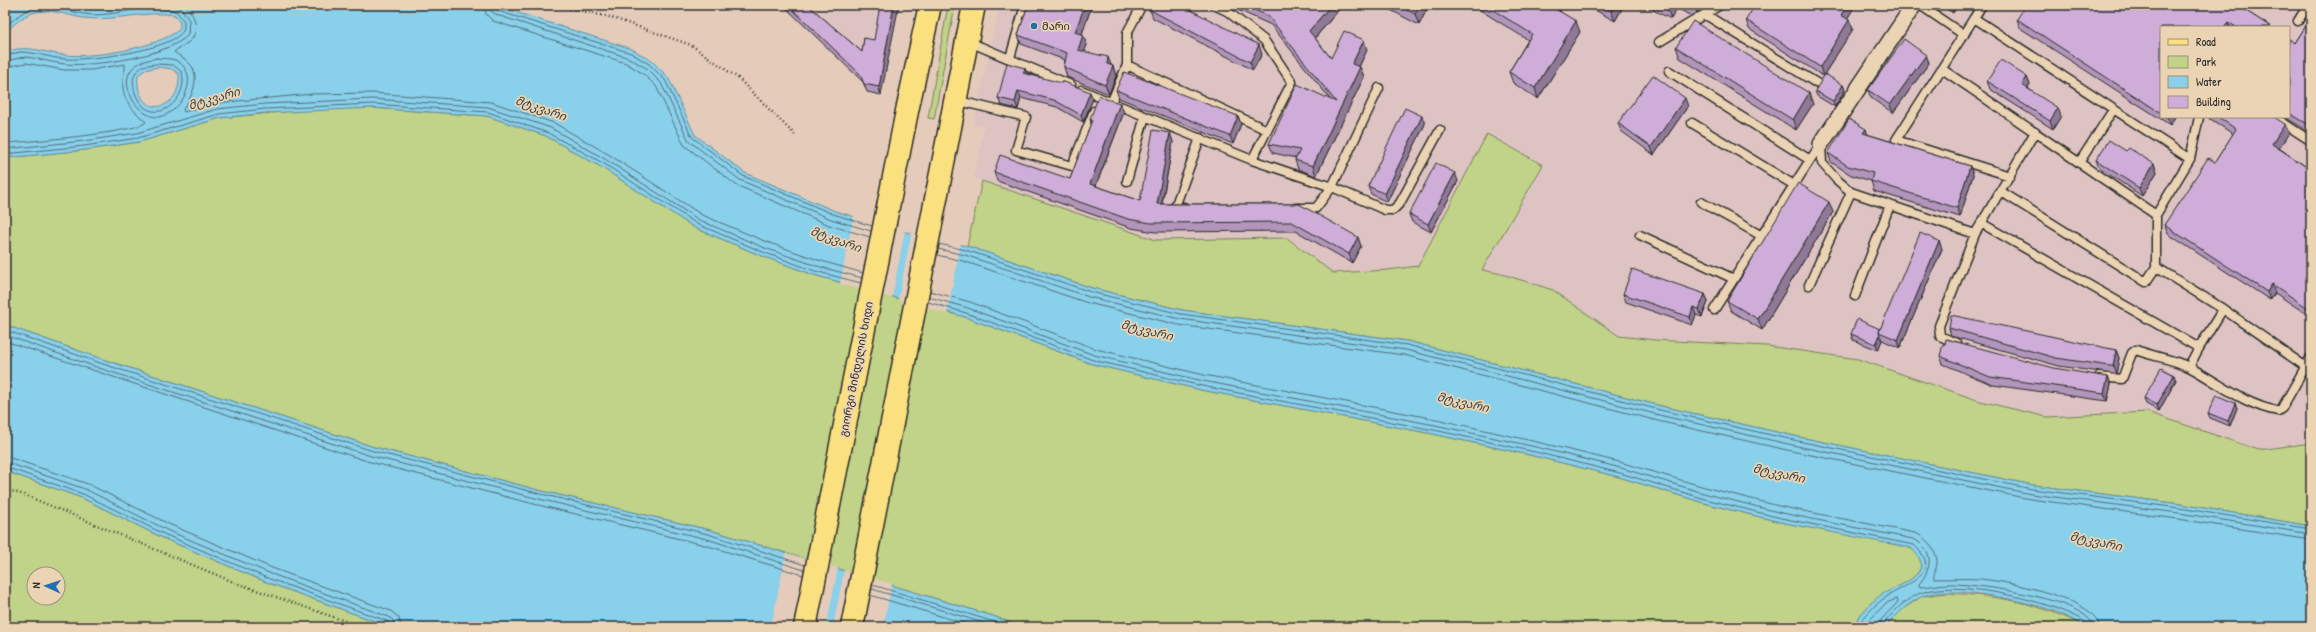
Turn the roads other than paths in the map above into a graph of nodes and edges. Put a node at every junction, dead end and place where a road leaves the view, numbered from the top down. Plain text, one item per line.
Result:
1 (930, 5) edge
2 (974, 5) edge
3 (1025, 5) edge
4 (1142, 5) edge
5 (1214, 5) edge
6 (1720, 5) edge
7 (1914, 5) edge
8 (1920, 5) edge
9 (1982, 5) edge
10 (2308, 5) edge
11 (1706, 15) junction
12 (1974, 18) junction
13 (2298, 21) dead end
14 (1964, 35) junction
15 (966, 41) junction
16 (1659, 42) dead end
17 (1010, 58) junction
18 (1127, 65) junction
19 (1942, 69) junction
20 (1669, 71) dead end
21 (1818, 84) edge
22 (1379, 88) dead end
23 (1099, 98) junction
24 (1111, 102) junction
25 (953, 110) junction
26 (2113, 110) junction
27 (1145, 116) junction
28 (2199, 118) edge
29 (2275, 118) edge
30 (1692, 123) dead end
31 (1267, 130) junction
32 (1440, 130) dead end
33 (2035, 132) junction
34 (1200, 138) junction
35 (2311, 142) edge
36 (1821, 144) junction
37 (2190, 159) junction
38 (1252, 160) junction
39 (1810, 160) junction
40 (2079, 163) junction
41 (2010, 176) junction
42 (1127, 182) dead end
43 (1794, 185) junction
44 (1332, 187) junction
45 (2000, 191) junction
46 (1852, 192) junction
47 (1701, 202) dead end
48 (1890, 205) junction
49 (1191, 207) edge
50 (1285, 208) edge
51 (2156, 215) junction
52 (1981, 223) junction
53 (1975, 234) junction
54 (1640, 235) dead end
55 (1762, 236) junction
56 (2156, 267) junction
57 (1734, 279) junction
58 (1809, 285) dead end
59 (1855, 296) dead end
60 (1714, 310) dead end
61 (2223, 310) junction
62 (1967, 346) edge
63 (2199, 348) junction
64 (2311, 357) edge
65 (2189, 367) junction
66 (2306, 367) junction
67 (2087, 375) edge
68 (805, 627) edge
69 (852, 627) edge

1 - 68 main road, გიორგი მინდელის ხიდი
2 - 15 main road
3 - 17 lane
4 - 18 lane
5 - 31 lane
6 - 11 lane
7 - 36 street
8 - 14 lane
9 - 12 lane
10 - 13 lane
11 - 16 lane
11 - 21 lane
12 - 14 lane
12 - 26 lane
14 - 19 lane
15 - 17 lane
15 - 25 main road
17 - 23 lane
18 - 24 lane
18 - 31 lane
19 - 33 lane
19 - 41 lane
20 - 39 lane
22 - 44 lane
23 - 24 lane
23 - 25 lane
24 - 27 lane
25 - 69 main road
26 - 37 lane
26 - 40 lane
27 - 34 lane
27 - 42 lane
28 - 37 lane
29 - 35 lane
30 - 43 lane
31 - 38 lane
32 - 44 lane
33 - 40 lane
33 - 41 lane
34 - 38 lane
34 - 49 lane
36 - 39 lane
36 - 46 lane
37 - 51 lane
38 - 44 lane
39 - 43 lane
40 - 51 lane
41 - 45 lane
43 - 55 lane
44 - 50 lane
45 - 52 lane
45 - 56 lane
46 - 48 lane
46 - 58 lane
47 - 55 lane
48 - 53 lane
48 - 59 lane
51 - 56 lane
52 - 53 lane
52 - 63 lane
53 - 62 lane
54 - 57 lane
55 - 57 lane
56 - 61 lane
57 - 60 lane
61 - 63 lane
61 - 66 lane
63 - 65 lane
64 - 66 lane
65 - 66 lane
65 - 67 lane

